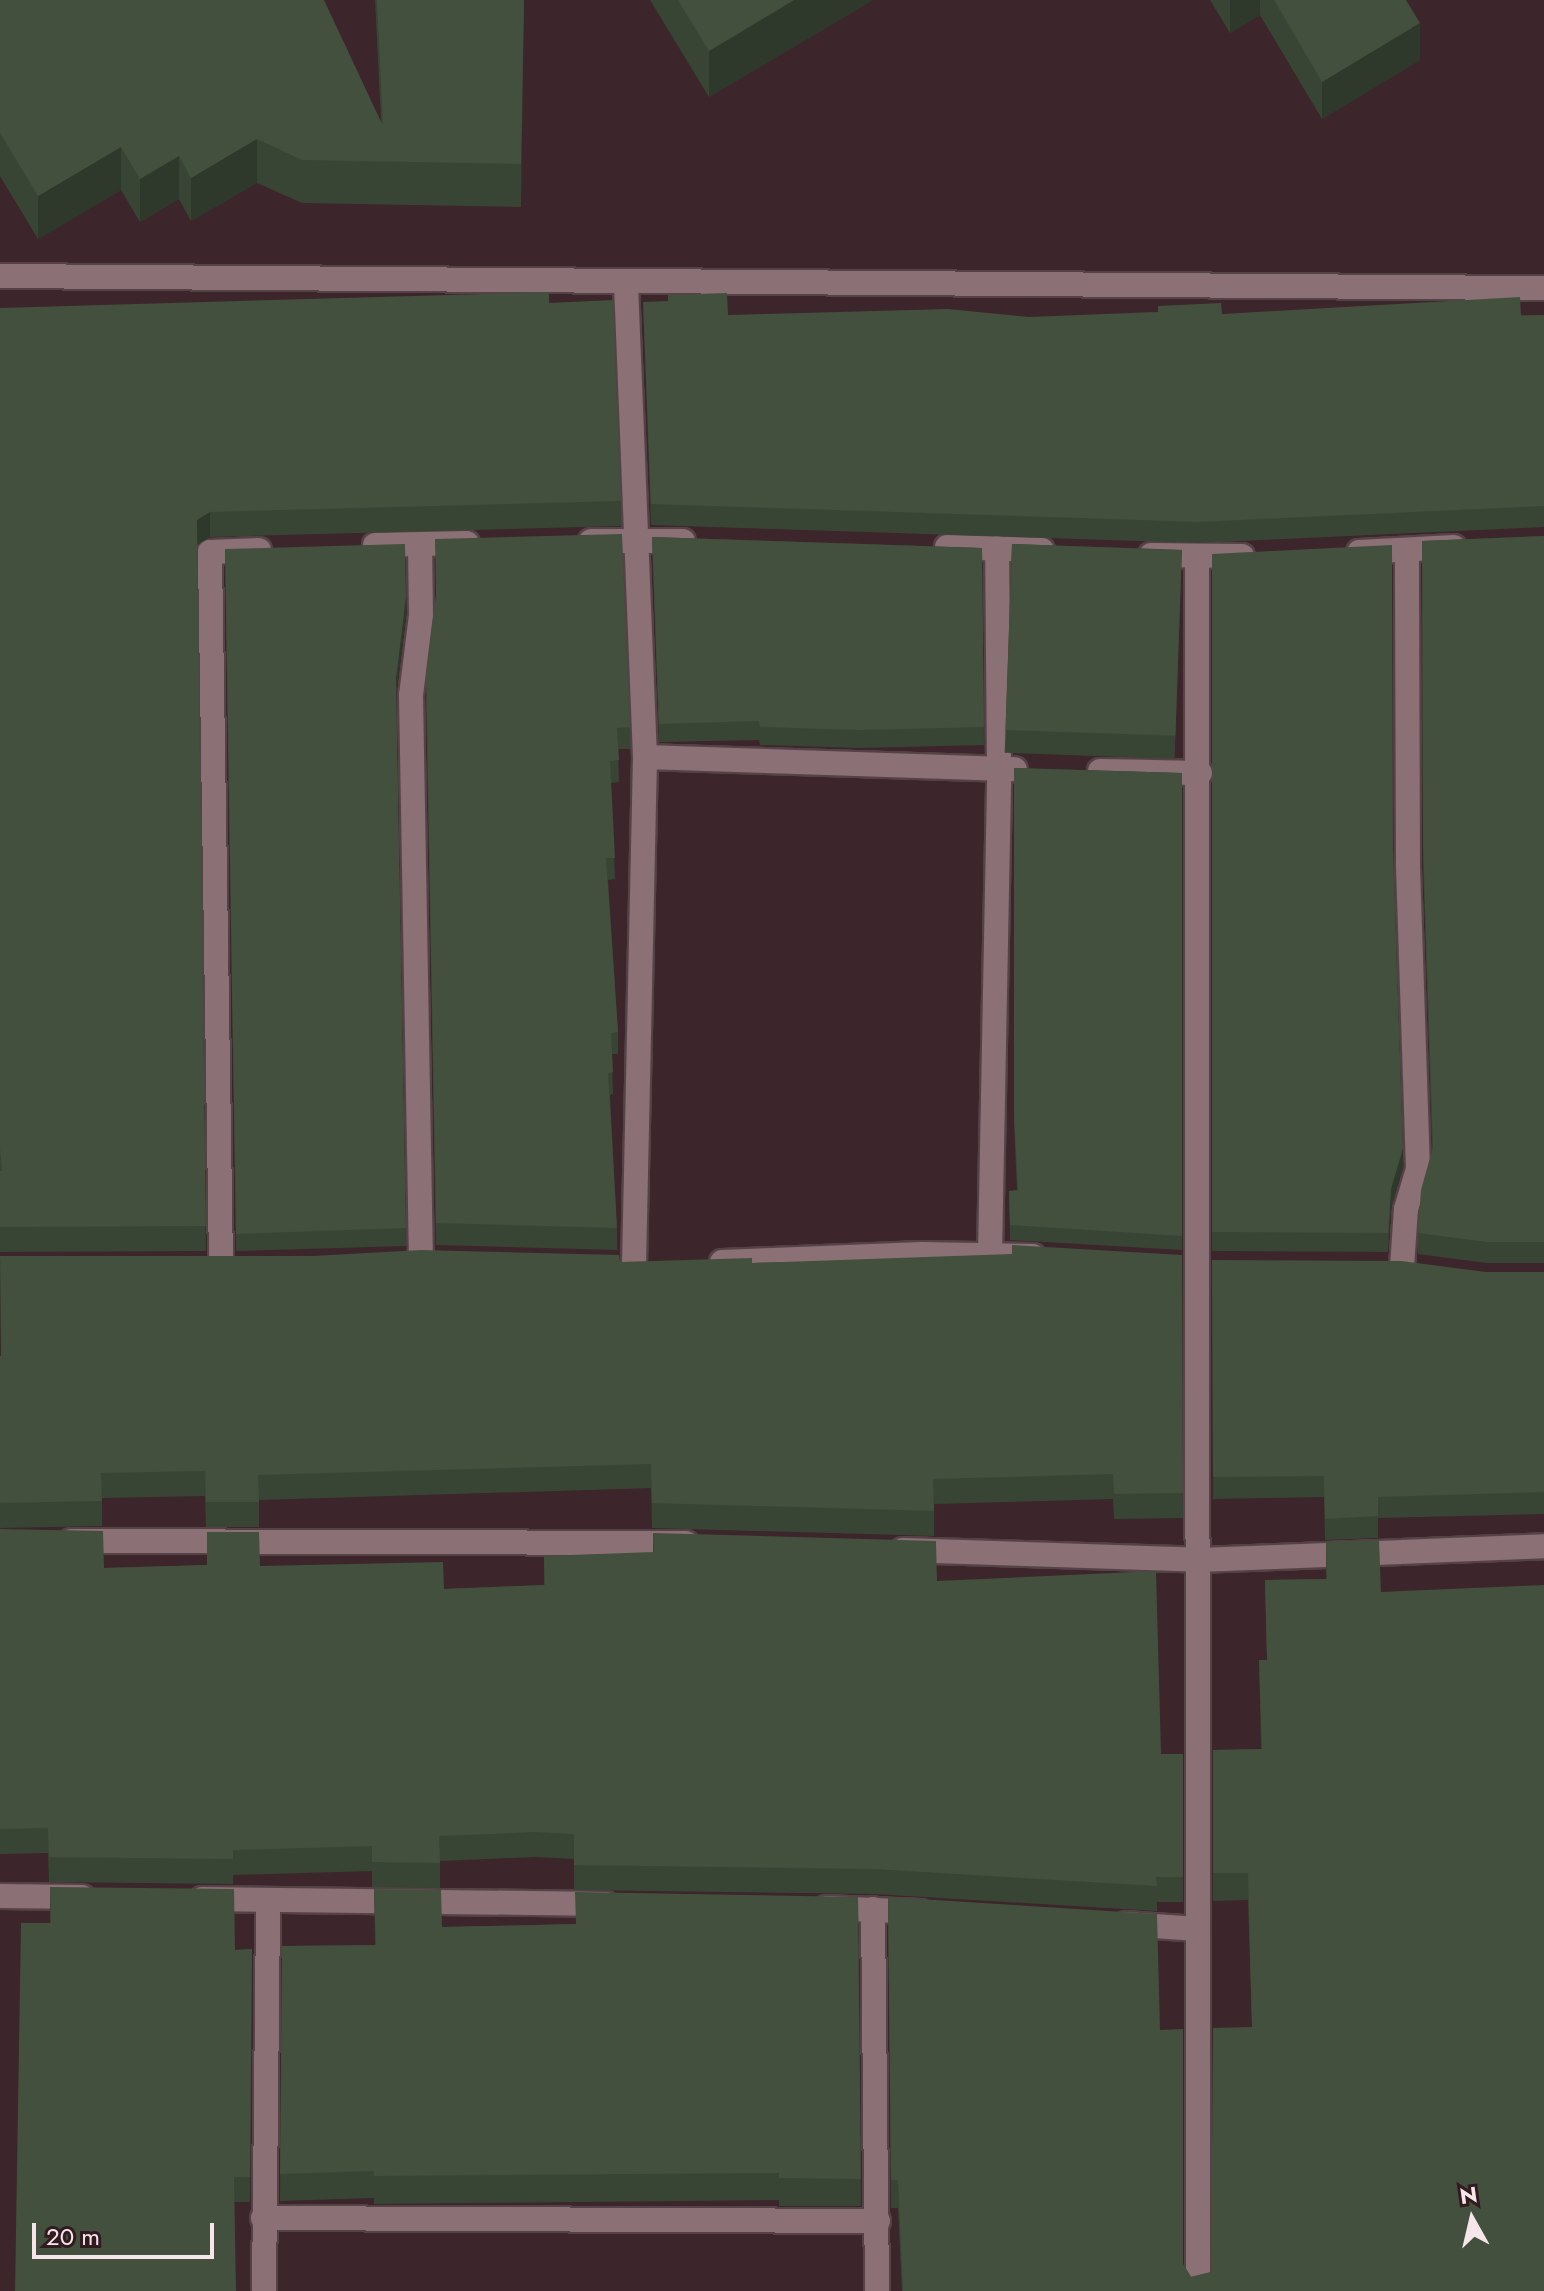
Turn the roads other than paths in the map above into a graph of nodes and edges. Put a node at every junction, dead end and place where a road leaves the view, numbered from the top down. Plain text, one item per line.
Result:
1 (0, 276) edge
2 (626, 284) junction
3 (1544, 288) edge
4 (641, 540) junction
5 (562, 541) edge
6 (499, 542) edge
7 (702, 542) edge
8 (420, 544) junction
9 (919, 546) edge
10 (1483, 546) edge
11 (345, 547) edge
12 (997, 548) junction
13 (285, 549) edge
14 (1407, 550) junction
15 (1074, 552) edge
16 (1332, 553) edge
17 (1120, 554) edge
18 (1272, 555) edge
19 (1197, 558) junction
20 (645, 757) junction
21 (999, 768) junction
22 (1045, 769) edge
23 (1076, 770) edge
24 (1200, 773) junction
25 (990, 1254) junction
26 (1053, 1258) edge
27 (421, 1260) junction
28 (390, 1261) edge
29 (453, 1261) edge
30 (695, 1263) edge
31 (221, 1264) junction
32 (664, 1264) edge
33 (190, 1265) edge
34 (252, 1265) edge
35 (604, 1265) edge
36 (634, 1265) junction
37 (1186, 1265) junction
38 (1224, 1266) edge
39 (1373, 1267) edge
40 (1402, 1267) junction
41 (1430, 1271) edge
42 (51, 1541) edge
43 (718, 1544) edge
44 (1544, 1546) edge
45 (874, 1549) edge
46 (1200, 1560) junction
47 (0, 1896) edge
48 (110, 1897) edge
49 (173, 1898) edge
50 (268, 1900) junction
51 (638, 1905) edge
52 (795, 1908) edge
53 (873, 1909) junction
54 (950, 1914) edge
55 (1104, 1923) edge
56 (1197, 1929) junction
57 (263, 2218) junction
58 (878, 2221) junction
59 (264, 2291) edge
60 (877, 2291) edge
61 (1198, 2291) edge

1 - 2 street
2 - 3 street
2 - 4 street
4 - 5 street
4 - 7 street
4 - 20 street
6 - 8 street
8 - 11 street
8 - 27 street
9 - 12 street
10 - 14 street
12 - 15 street
12 - 21 street
13 - 31 street
14 - 16 street
14 - 40 street
17 - 19 street
18 - 19 street
19 - 24 street
20 - 21 street
20 - 36 street
21 - 22 street
21 - 25 street
23 - 24 street
24 - 37 street
25 - 26 street
25 - 30 street
27 - 28 street
27 - 29 street
31 - 33 street
31 - 34 street
32 - 36 street
35 - 36 street
37 - 38 street
37 - 46 street
39 - 40 street
40 - 41 street
42 - 43 street
44 - 46 street
45 - 46 street
46 - 56 street
47 - 48 street
49 - 50 street
50 - 51 street
50 - 57 street
52 - 53 street
53 - 54 street
53 - 58 street
55 - 56 street
56 - 61 street
57 - 58 street
57 - 59 street
58 - 60 street

